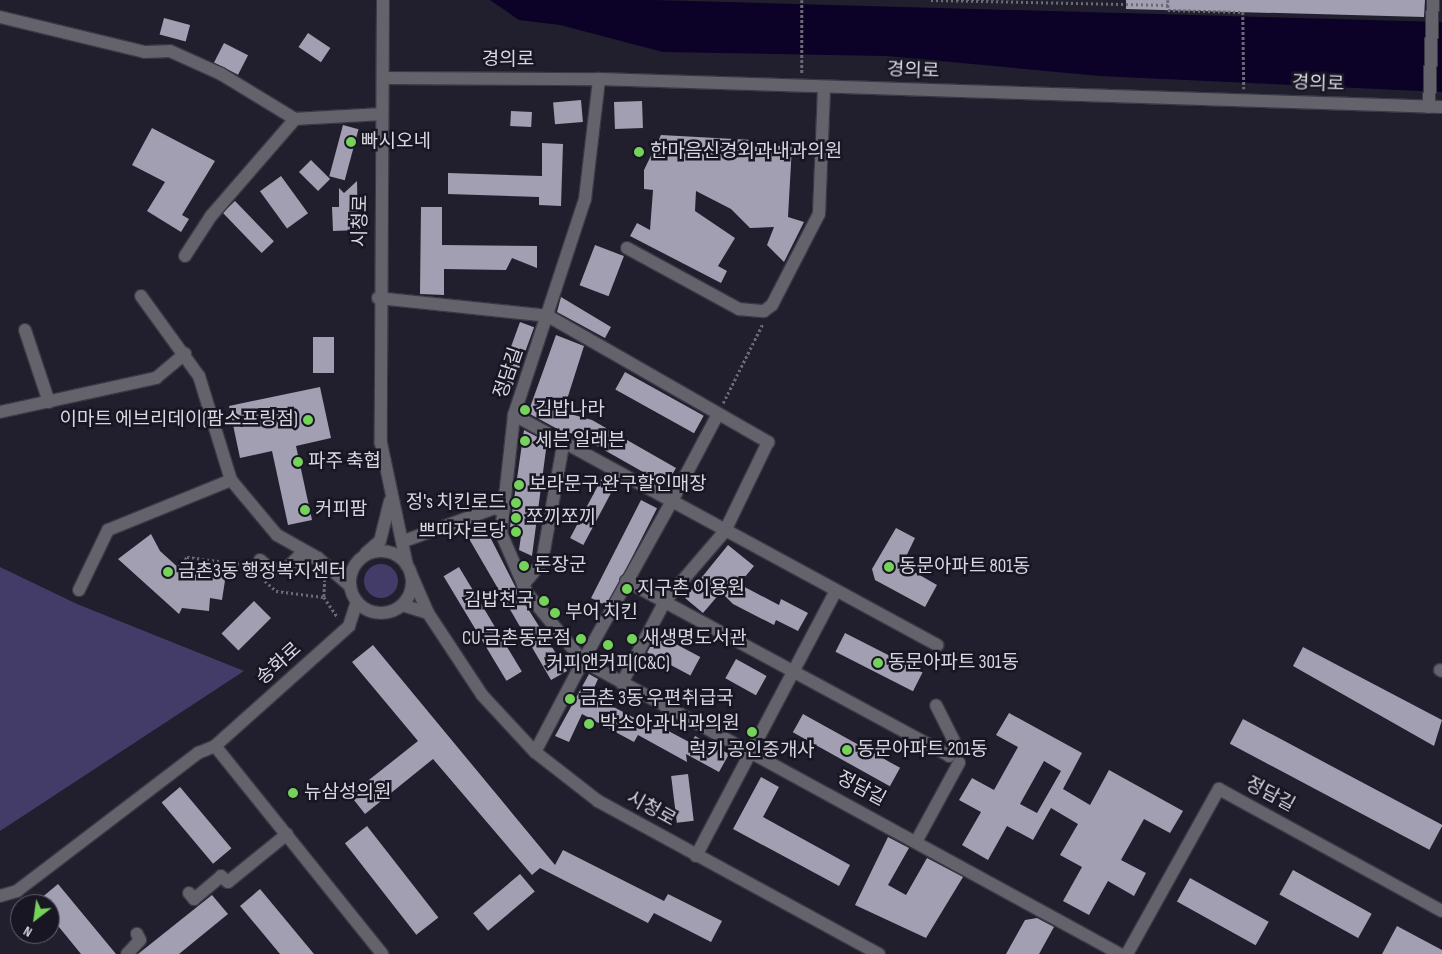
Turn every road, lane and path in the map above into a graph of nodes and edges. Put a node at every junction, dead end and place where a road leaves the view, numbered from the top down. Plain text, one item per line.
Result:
1 (383, 0) edge
2 (802, 0) edge
3 (931, 0) edge
4 (1168, 0) edge
5 (1434, 0) edge
6 (1168, 5) junction
7 (0, 17) edge
8 (802, 74) dead end
9 (383, 78) junction
10 (599, 79) junction
11 (824, 87) junction
12 (1244, 101) junction
13 (1436, 107) edge
14 (381, 114) junction
15 (295, 120) junction
16 (627, 248) dead end
17 (185, 256) dead end
18 (141, 296) dead end
19 (378, 298) junction
20 (772, 305) junction
21 (548, 316) junction
22 (25, 330) dead end
23 (185, 354) junction
24 (49, 402) junction
25 (0, 412) edge
26 (514, 414) junction
27 (718, 414) junction
28 (564, 440) junction
29 (231, 480) junction
30 (390, 499) junction
31 (672, 501) junction
32 (502, 511) junction
33 (725, 531) junction
34 (404, 540) junction
35 (362, 556) junction
36 (318, 558) junction
37 (258, 566) joint
38 (178, 567) dead end
39 (409, 569) junction
40 (328, 573) dead end
41 (263, 578) dead end
42 (626, 581) junction
43 (349, 585) junction
44 (523, 585) junction
45 (78, 590) dead end
46 (836, 591) junction
47 (324, 596) junction
48 (665, 601) junction
49 (357, 602) junction
50 (402, 605) junction
51 (371, 612) junction
52 (428, 613) junction
53 (350, 626) junction
54 (938, 645) dead end
55 (583, 661) junction
56 (792, 671) junction
57 (622, 683) junction
58 (936, 704) dead end
59 (215, 746) junction
60 (535, 752) junction
61 (752, 752) junction
62 (959, 763) dead end
63 (287, 834) junction
64 (917, 840) junction
65 (696, 856) junction
66 (189, 892) dead end
67 (0, 896) edge
68 (1442, 911) edge
69 (137, 934) dead end
70 (127, 954) edge
71 (382, 954) edge
72 (879, 954) edge
73 (1120, 954) edge
74 (1127, 954) edge

1 - 9 street, 시청로
2 - 8 path
3 - 6 path
4 - 6 path
5 - 13 street
6 - 12 path
7 - 15 street
9 - 10 street, 경의로
9 - 14 street, 시청로
10 - 11 street, 경의로
10 - 21 street, 정담길
11 - 12 street, 경의로
11 - 20 street
12 - 13 street, 경의로
14 - 15 street
14 - 19 street, 시청로
15 - 17 street
16 - 20 street
18 - 23 street
19 - 21 street
19 - 30 street, 시청로
20 - 27 path
21 - 26 street, 정담길
21 - 27 street
22 - 24 street
23 - 24 street
23 - 29 street
24 - 25 street
26 - 28 street
26 - 32 street, 정담길
27 - 31 street
27 - 33 street
28 - 31 street
28 - 44 street
29 - 36 street
29 - 45 street
30 - 34 street
30 - 35 street
31 - 33 street
31 - 42 street
32 - 34 street
32 - 44 street, 정담길
33 - 46 street
33 - 48 street
34 - 39 street
35 - 39 street
35 - 43 street
36 - 37 street
36 - 43 street
37 - 38 path
39 - 50 street
39 - 52 street, 시청로
40 - 47 path
41 - 47 path
42 - 48 street
42 - 55 street
43 - 49 street
44 - 55 street, 정담길
46 - 54 street
46 - 56 street
47 - 53 path
48 - 56 street
48 - 57 street
49 - 51 street
49 - 53 street
50 - 51 street
50 - 52 street
51 - 53 street, 송화로
52 - 60 street, 시청로
53 - 59 street, 송화로
55 - 57 street, 정담길
55 - 60 street
56 - 58 street
56 - 61 street
57 - 61 street, 정담길
59 - 63 street
59 - 67 street, 송화로
60 - 65 street, 시청로
61 - 64 street, 정담길
61 - 65 street
62 - 64 street
63 - 66 street
63 - 71 street
64 - 73 street, 정담길
65 - 72 street, 시청로
68 - 74 street, 정담길
69 - 70 street

